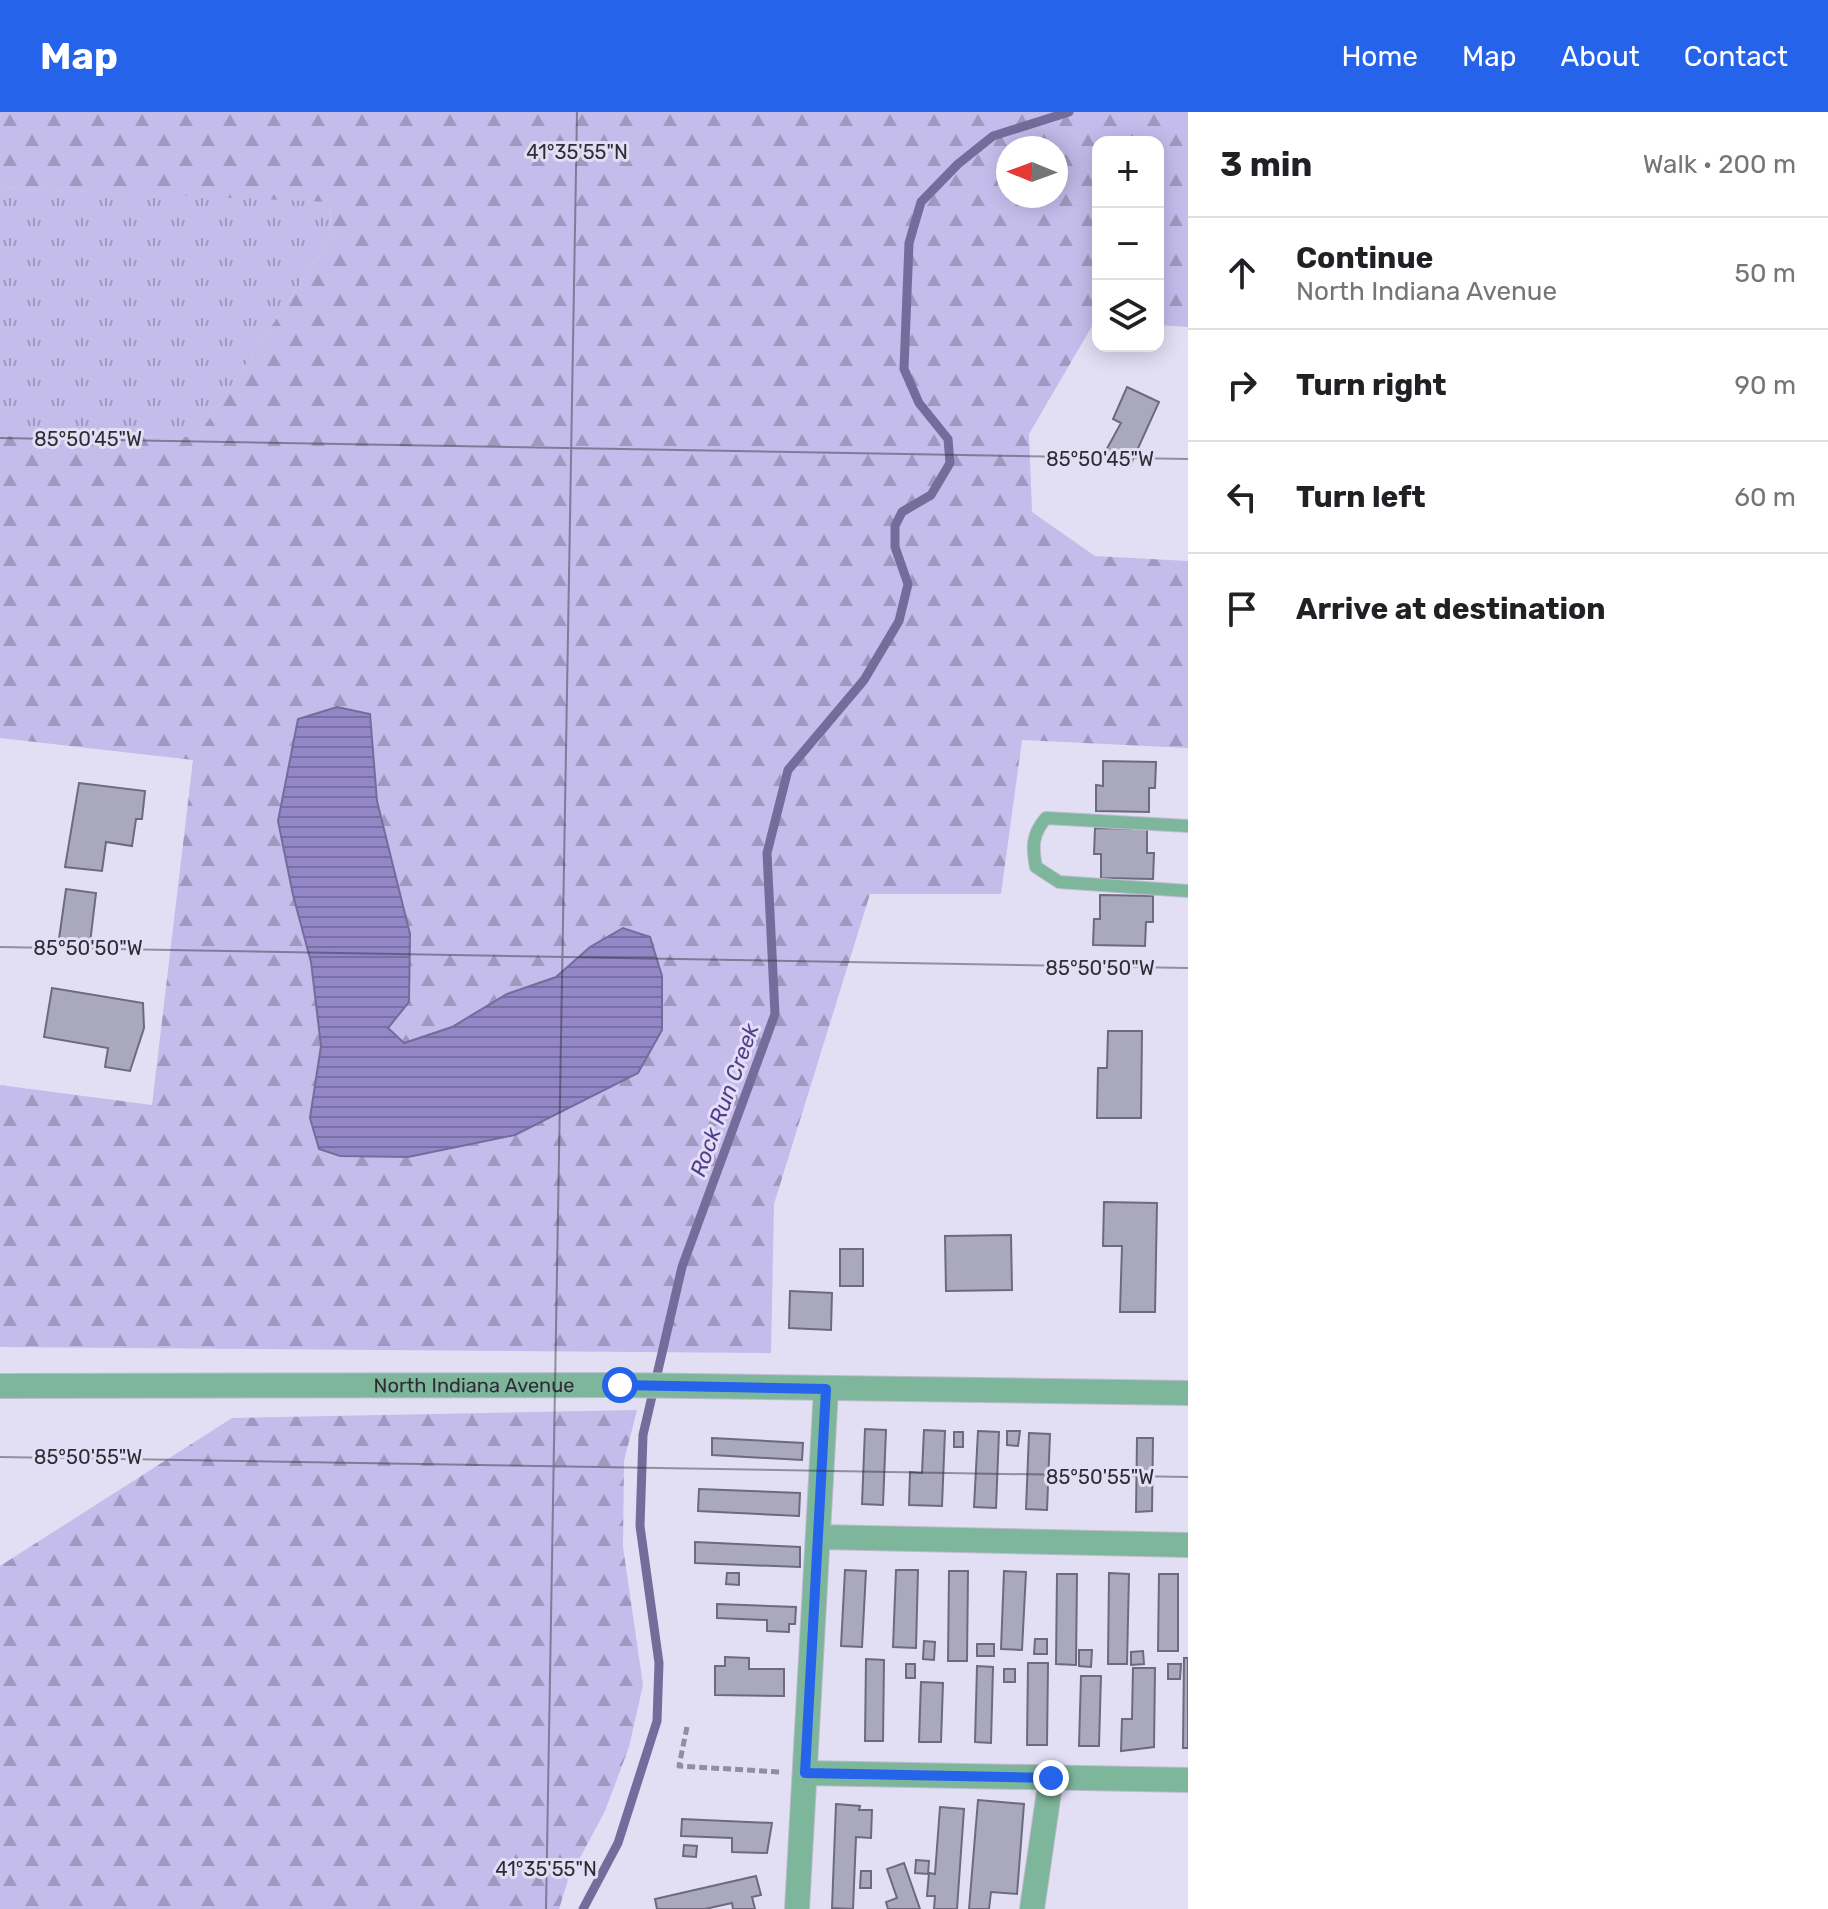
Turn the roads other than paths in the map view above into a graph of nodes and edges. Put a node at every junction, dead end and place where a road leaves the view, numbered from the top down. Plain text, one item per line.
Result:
1 (1188, 826) edge
2 (1188, 891) edge
3 (0, 1386) edge
4 (826, 1389) junction
5 (1188, 1393) edge
6 (820, 1537) junction
7 (1188, 1545) edge
8 (805, 1773) junction
9 (1051, 1778) junction
10 (1188, 1780) edge
11 (797, 1909) edge
12 (1032, 1909) edge

1 - 2 lane
3 - 4 street, North Indiana Avenue
4 - 5 street, North Indiana Avenue
4 - 6 street
6 - 7 street
6 - 8 street
8 - 9 street
8 - 11 street
9 - 10 street
9 - 12 street

